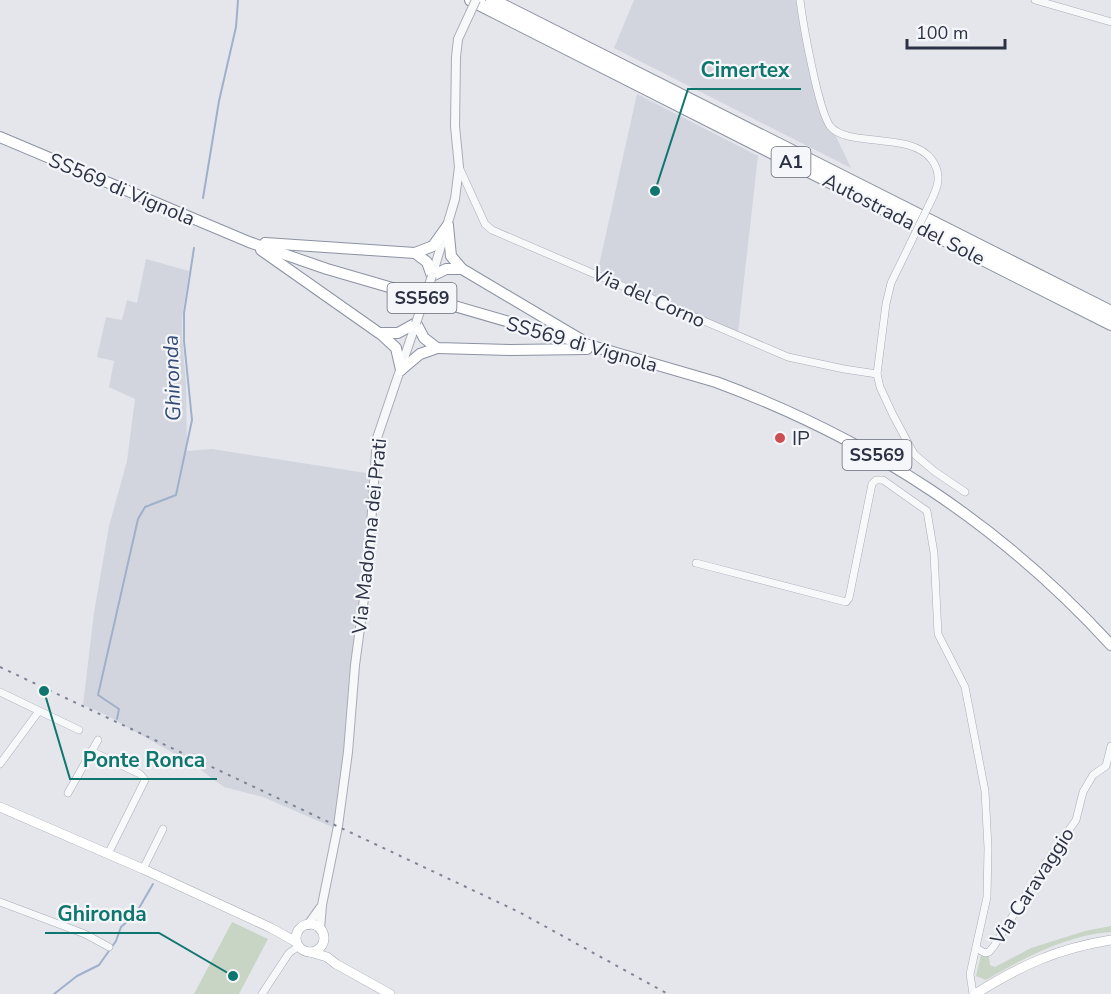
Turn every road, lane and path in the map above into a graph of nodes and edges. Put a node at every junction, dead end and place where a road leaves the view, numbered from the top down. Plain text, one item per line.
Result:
1 (476, 0) edge
2 (492, 0) edge
3 (800, 0) edge
4 (1035, 0) edge
5 (470, 6) edge
6 (1111, 22) edge
7 (0, 137) edge
8 (459, 167) junction
9 (448, 225) junction
10 (249, 242) junction
11 (415, 253) junction
12 (462, 269) junction
13 (432, 276) junction
14 (1111, 312) edge
15 (416, 323) junction
16 (1111, 324) edge
17 (379, 333) junction
18 (437, 348) junction
19 (596, 348) junction
20 (401, 370) junction
21 (877, 374) junction
22 (965, 492) dead end
23 (696, 563) dead end
24 (1111, 645) edge
25 (0, 692) edge
26 (39, 711) junction
27 (79, 730) dead end
28 (98, 740) dead end
29 (1111, 746) edge
30 (91, 751) junction
31 (0, 764) edge
32 (68, 793) dead end
33 (0, 807) edge
34 (164, 829) dead end
35 (108, 854) junction
36 (143, 869) junction
37 (0, 902) edge
38 (322, 905) junction
39 (304, 927) junction
40 (320, 929) junction
41 (276, 930) junction
42 (1111, 940) edge
43 (323, 942) junction
44 (298, 944) junction
45 (109, 947) dead end
46 (976, 948) junction
47 (310, 952) junction
48 (289, 953) junction
49 (336, 964) junction
50 (262, 994) edge
51 (390, 994) edge
52 (974, 994) edge

1 - 5 street, Via Madonna dei Prati, bridge
2 - 14 highway, Autostrada del Sole / A1
3 - 21 street, bridge
4 - 6 street
5 - 8 street, Via Madonna dei Prati
5 - 16 highway, Autostrada del Sole / A1
7 - 10 highway, SS569 di Vignola / SS569
8 - 9 street, Via Madonna dei Prati
8 - 21 street, Via del Corno
9 - 11 highway
9 - 12 highway, SS569
9 - 13 street, Via Madonna dei Prati
10 - 11 highway, SS569
10 - 17 highway, SS569
10 - 19 highway, SS569 di Vignola / SS569
11 - 13 highway, SS569
12 - 13 highway, SS569
12 - 19 highway, SS569
13 - 15 street, Via Madonna dei Prati, bridge
15 - 17 highway, SS569
15 - 18 highway, SS569
15 - 20 street, Via Madonna dei Prati
17 - 20 highway, SS569
18 - 19 highway, SS569
18 - 20 highway, SS569
19 - 24 highway, SS569 di Vignola / SS569
20 - 38 street, Via Madonna dei Prati
21 - 22 street
23 - 46 street, Via Caravaggio
25 - 26 street
26 - 27 street
26 - 31 street
28 - 30 street
29 - 46 street, Via Caravaggio
30 - 32 street
30 - 35 street
33 - 35 main road
34 - 36 street
35 - 36 main road
36 - 41 main road
37 - 45 street
38 - 39 street, Via Madonna dei Prati
38 - 40 street, Via Madonna dei Prati
39 - 40 main road
39 - 41 main road
39 - 44 main road
40 - 43 main road
41 - 44 main road
41 - 48 street
42 - 52 main road
43 - 47 main road
43 - 49 main road
44 - 47 main road
44 - 48 street
46 - 52 street, Via Caravaggio
47 - 49 main road
48 - 50 street
49 - 51 main road

